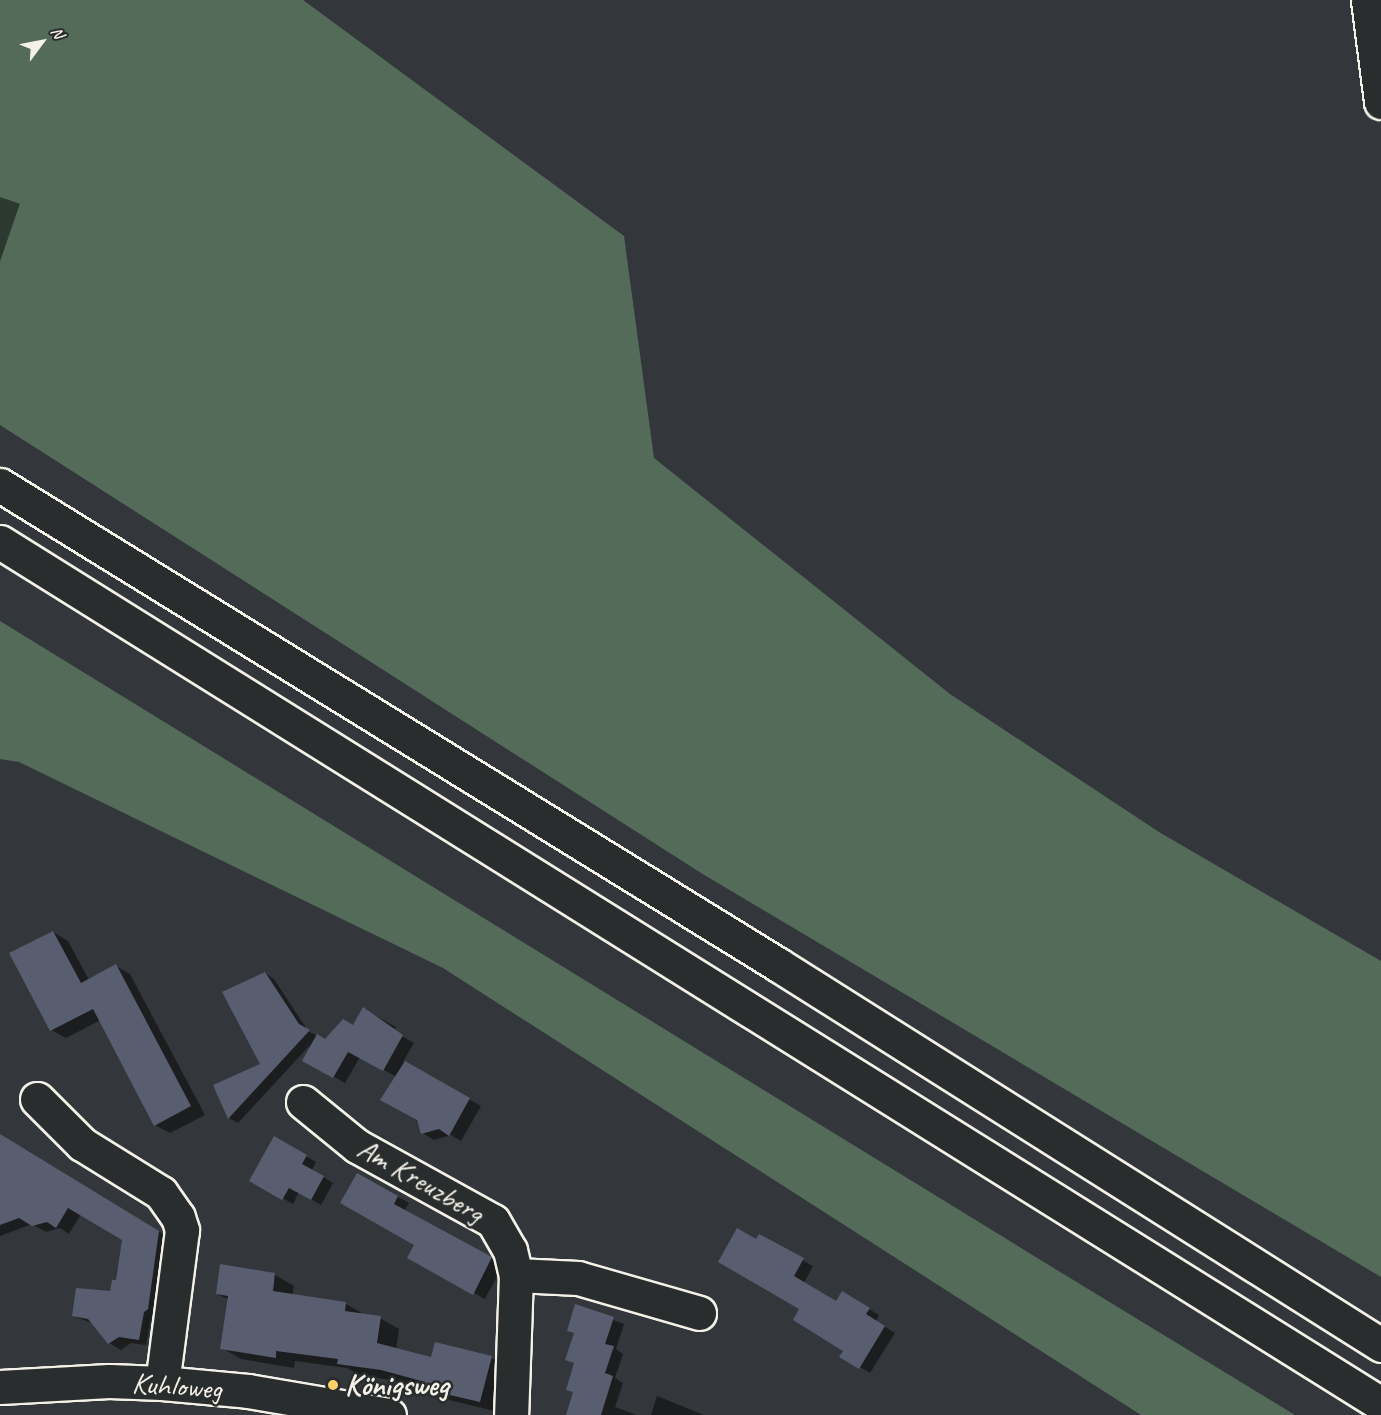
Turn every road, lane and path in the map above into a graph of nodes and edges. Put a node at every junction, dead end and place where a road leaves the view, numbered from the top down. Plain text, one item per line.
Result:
1 (1368, 0) edge
2 (1381, 102) edge
3 (0, 485) edge
4 (0, 542) edge
5 (37, 1099) dead end
6 (303, 1102) dead end
7 (516, 1275) junction
8 (699, 1313) dead end
9 (1381, 1344) edge
10 (162, 1383) junction
11 (0, 1388) edge
12 (1381, 1404) edge
13 (388, 1415) edge
14 (511, 1415) edge

1 - 2 main road
3 - 9 main road
4 - 12 main road
5 - 10 main road
6 - 7 main road, Am Kreuzberg
7 - 8 main road
7 - 14 main road, Am Kreuzberg
10 - 11 main road, Kuhloweg
10 - 13 main road, Kuhloweg

